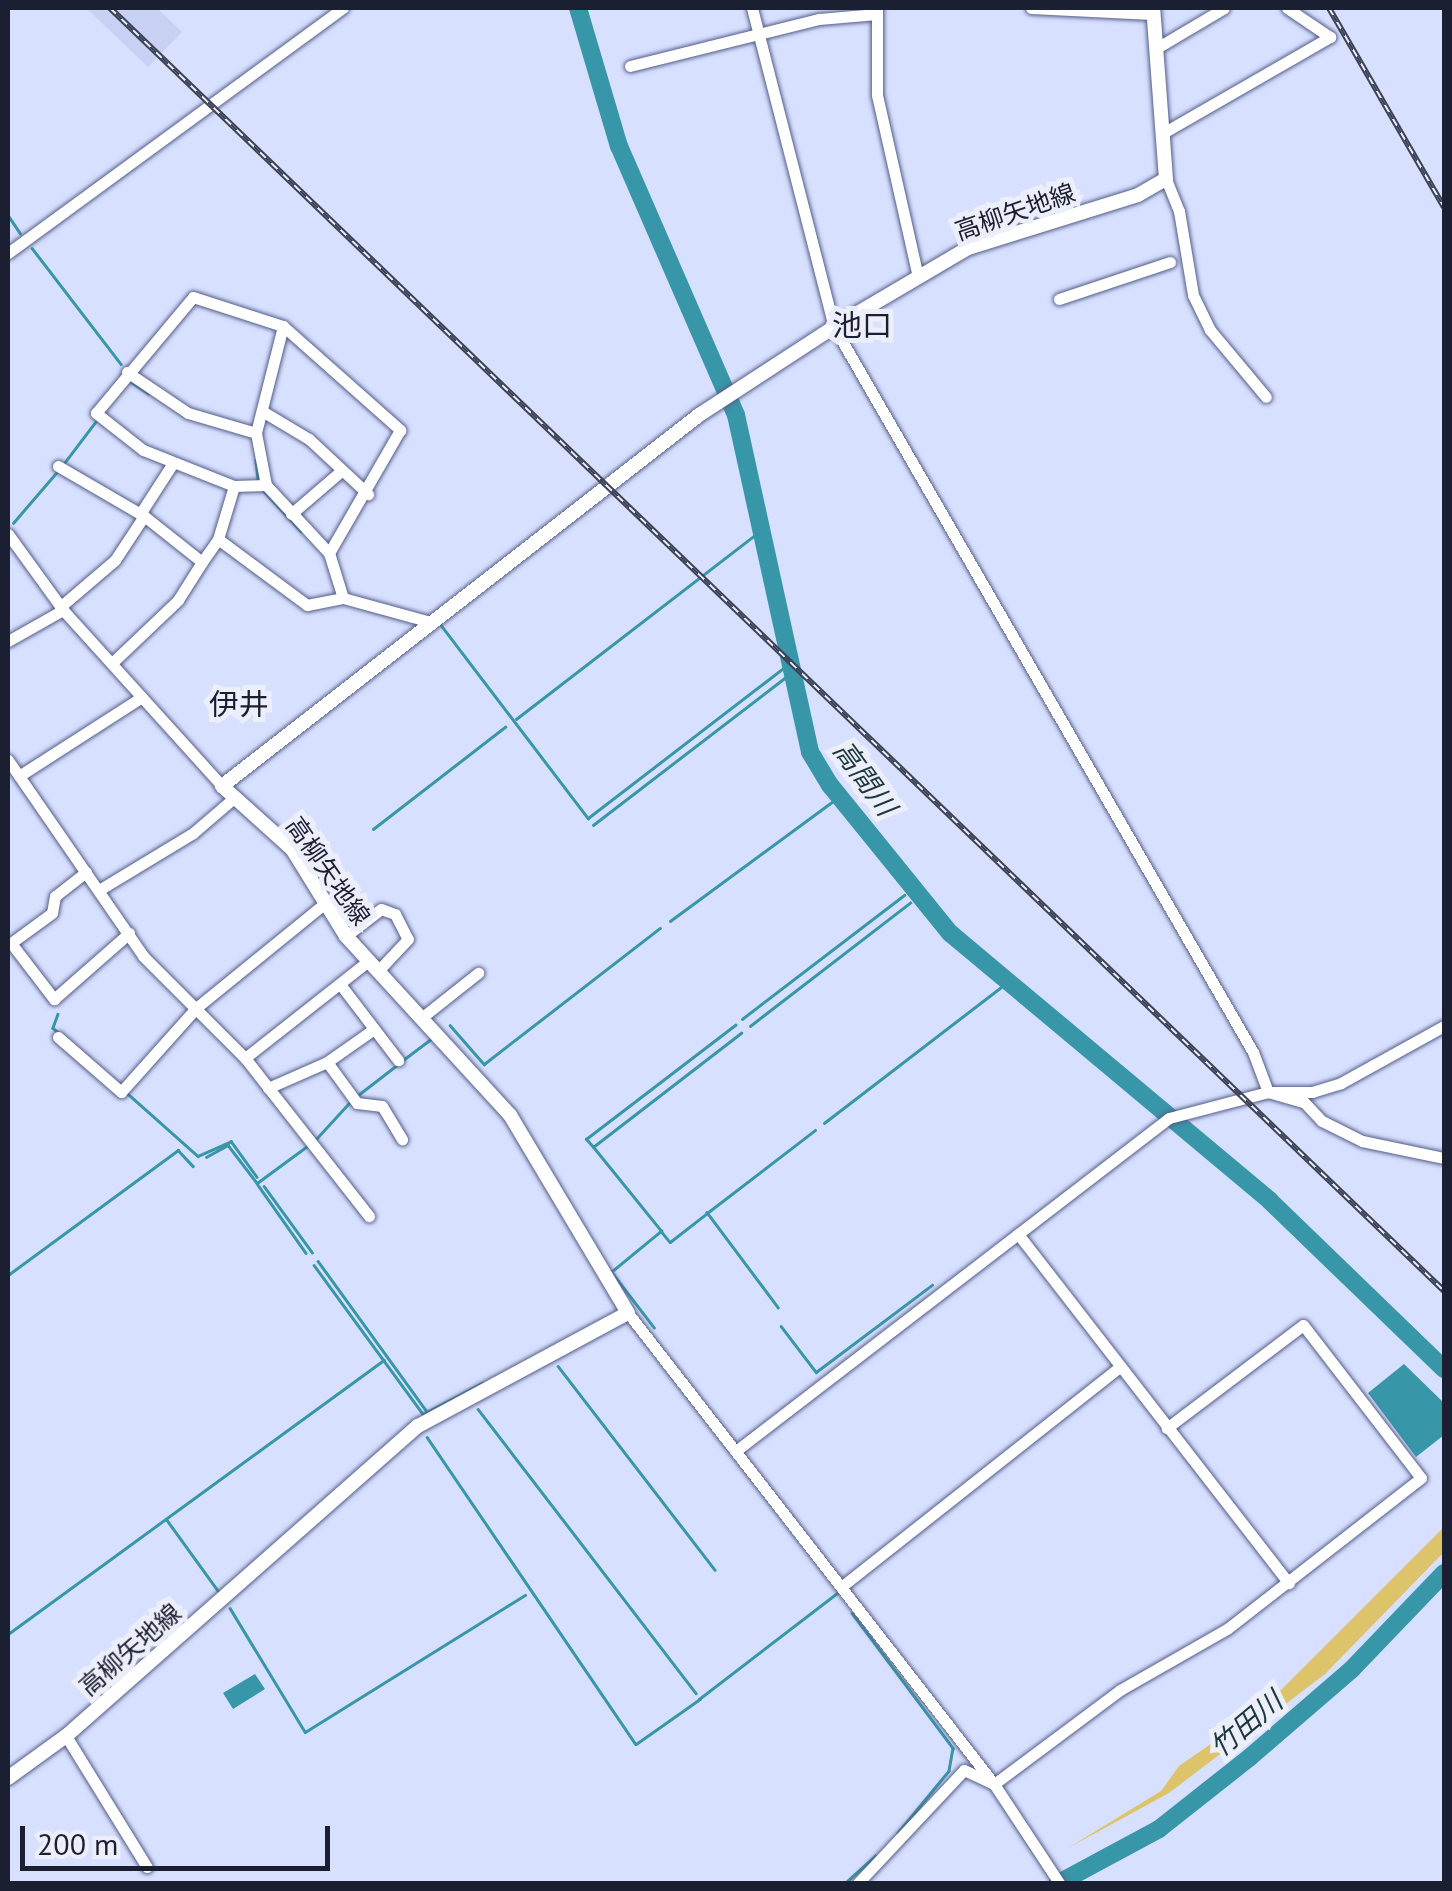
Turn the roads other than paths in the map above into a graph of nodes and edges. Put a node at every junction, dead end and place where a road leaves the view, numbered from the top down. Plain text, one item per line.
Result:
1 (343, 8) edge
2 (752, 8) edge
3 (1031, 8) edge
4 (1224, 8) edge
5 (1287, 8) edge
6 (877, 11) edge
7 (1152, 11) edge
8 (758, 34) junction
9 (1155, 49) junction
10 (630, 66) dead end
11 (1163, 134) junction
12 (1166, 179) junction
13 (8, 254) edge
14 (1170, 262) dead end
15 (918, 277) junction
16 (1058, 298) dead end
17 (283, 326) junction
18 (834, 327) junction
19 (127, 372) junction
20 (1266, 397) dead end
21 (262, 411) junction
22 (256, 432) junction
23 (173, 462) junction
24 (58, 466) dead end
25 (340, 471) junction
26 (266, 485) junction
27 (234, 486) junction
28 (368, 494) junction
29 (291, 514) junction
30 (142, 515) junction
31 (8, 534) edge
32 (218, 539) junction
33 (329, 553) junction
34 (202, 562) junction
35 (344, 598) junction
36 (62, 608) junction
37 (431, 622) junction
38 (8, 642) edge
39 (112, 662) junction
40 (139, 699) junction
41 (8, 760) edge
42 (19, 776) junction
43 (222, 786) junction
44 (236, 797) junction
45 (86, 872) junction
46 (99, 890) junction
47 (326, 903) junction
48 (129, 932) junction
49 (346, 936) junction
50 (9, 940) edge
51 (373, 967) junction
52 (478, 973) dead end
53 (343, 988) junction
54 (196, 1008) junction
55 (425, 1016) junction
56 (1444, 1026) edge
57 (374, 1029) junction
58 (58, 1037) dead end
59 (246, 1058) junction
60 (398, 1060) dead end
61 (327, 1062) junction
62 (268, 1088) junction
63 (1268, 1092) junction
64 (402, 1140) dead end
65 (1444, 1158) edge
66 (368, 1216) dead end
67 (1018, 1234) junction
68 (628, 1314) junction
69 (1120, 1367) junction
70 (1168, 1428) junction
71 (737, 1450) junction
72 (1289, 1582) junction
73 (841, 1587) junction
74 (66, 1736) junction
75 (8, 1778) edge
76 (994, 1784) junction
77 (147, 1867) dead end
78 (857, 1884) edge
79 (1060, 1884) edge

1 - 13 street
2 - 8 street
3 - 7 street
4 - 9 street
5 - 11 street
6 - 8 street
6 - 15 street
7 - 9 main road
8 - 10 street
8 - 18 street
9 - 11 main road
11 - 12 main road
12 - 15 main road, 高柳矢地線
12 - 20 street
14 - 16 street
15 - 18 main road, 高柳矢地線
17 - 19 street
17 - 21 street
17 - 28 street
18 - 37 main road, 高柳矢地線
18 - 63 street
19 - 22 street
19 - 23 street
21 - 22 street
21 - 25 street
22 - 26 street
23 - 27 street
23 - 30 street
24 - 30 street
25 - 28 street
25 - 29 street
26 - 27 street
26 - 29 street
27 - 32 street
28 - 33 street
29 - 33 street
30 - 34 street
30 - 36 street
31 - 36 street
32 - 34 street
32 - 35 street
33 - 35 street
34 - 39 street
35 - 37 street
36 - 38 street
36 - 39 street
37 - 43 main road, 高柳矢地線
39 - 40 street
40 - 42 street
40 - 43 street
41 - 42 street
42 - 45 street
43 - 44 main road, 高柳矢地線
44 - 46 street
44 - 47 main road, 高柳矢地線
45 - 46 street
45 - 50 street
46 - 48 street
47 - 49 main road, 高柳矢地線
47 - 54 street
48 - 50 street
48 - 54 street
49 - 51 main road, 高柳矢地線
49 - 51 street
51 - 53 street
51 - 55 main road, 高柳矢地線
52 - 55 street
53 - 57 street
53 - 59 street
54 - 58 street
54 - 59 street
55 - 68 main road, 高柳矢地線
56 - 63 street
57 - 60 street
57 - 61 street
59 - 62 street
61 - 62 street
61 - 64 street
62 - 66 street
63 - 65 street
63 - 67 street
67 - 69 street
67 - 71 street
68 - 71 street
68 - 74 main road, 高柳矢地線
69 - 70 street
69 - 73 street
70 - 72 street
70 - 72 street
71 - 73 street
72 - 76 street
73 - 76 street
74 - 75 main road, 高柳矢地線
74 - 77 street
76 - 78 street
76 - 79 street

